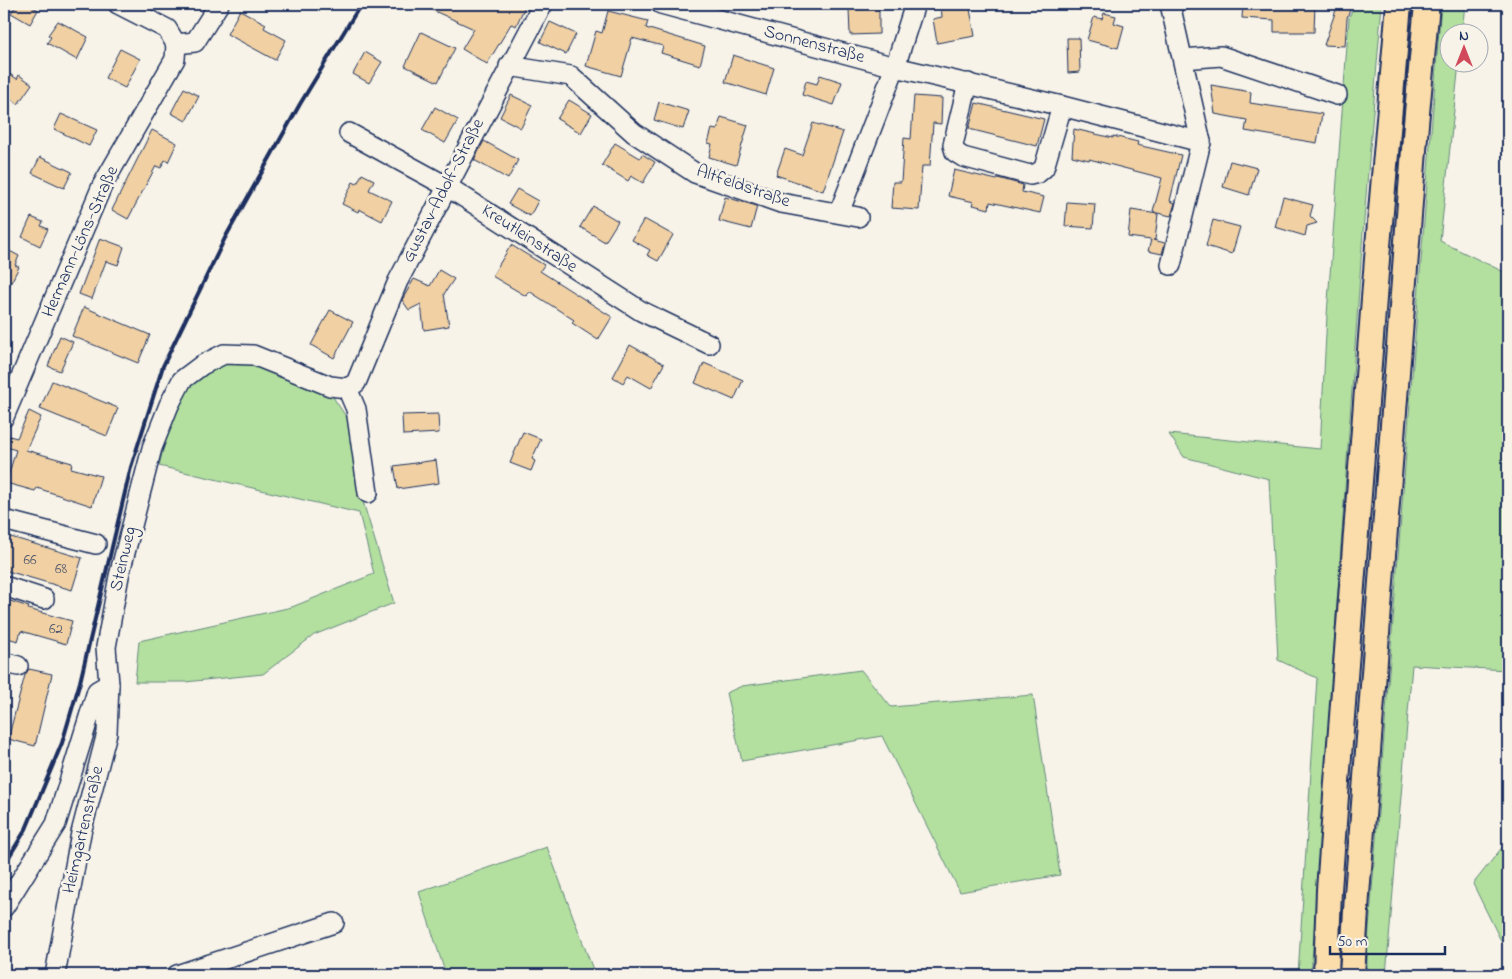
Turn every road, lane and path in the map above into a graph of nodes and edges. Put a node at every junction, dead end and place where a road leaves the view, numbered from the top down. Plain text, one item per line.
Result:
1 (118, 4) edge
2 (219, 4) edge
3 (543, 4) edge
4 (661, 4) edge
5 (915, 4) edge
6 (1170, 4) edge
7 (1399, 4) edge
8 (1427, 4) edge
9 (176, 44) junction
10 (1183, 59) junction
11 (509, 66) junction
12 (895, 67) junction
13 (968, 83) junction
14 (1337, 95) dead end
15 (1062, 106) junction
16 (349, 133) dead end
17 (1201, 142) junction
18 (448, 186) junction
19 (839, 213) junction
20 (858, 217) dead end
21 (1171, 265) dead end
22 (709, 344) dead end
23 (351, 386) junction
24 (4, 417) edge
25 (368, 493) dead end
26 (4, 520) edge
27 (96, 544) dead end
28 (4, 586) edge
29 (44, 599) dead end
30 (108, 684) junction
31 (56, 824) junction
32 (81, 833) junction
33 (4, 907) edge
34 (334, 923) dead end
35 (55, 975) edge
36 (177, 975) edge
37 (1326, 975) edge
38 (1352, 975) edge

1 - 9 street
2 - 9 street
3 - 11 street, Gustav-Adolf-Straße
4 - 12 street, Sonnenstraße
5 - 12 street
6 - 10 street
7 - 37 main road
8 - 38 main road
9 - 24 street, Hermann-Löns-Straße
10 - 14 street
10 - 17 street
11 - 18 street, Gustav-Adolf-Straße
11 - 19 street, Altfeldstraße
12 - 13 street, Sonnenstraße
12 - 19 street
13 - 15 street, Sonnenstraße
13 - 15 street
15 - 17 street, Sonnenstraße
16 - 18 street, Kreutleinstraße
17 - 21 street
18 - 22 street, Kreutleinstraße
18 - 23 street, Gustav-Adolf-Straße
19 - 20 street, Altfeldstraße
23 - 25 street
23 - 30 street, Steinweg
26 - 27 street
28 - 29 street
30 - 31 street
30 - 32 street, Heimgartenstraße
31 - 32 street
31 - 33 street
32 - 35 street, Heimgartenstraße
34 - 36 street

